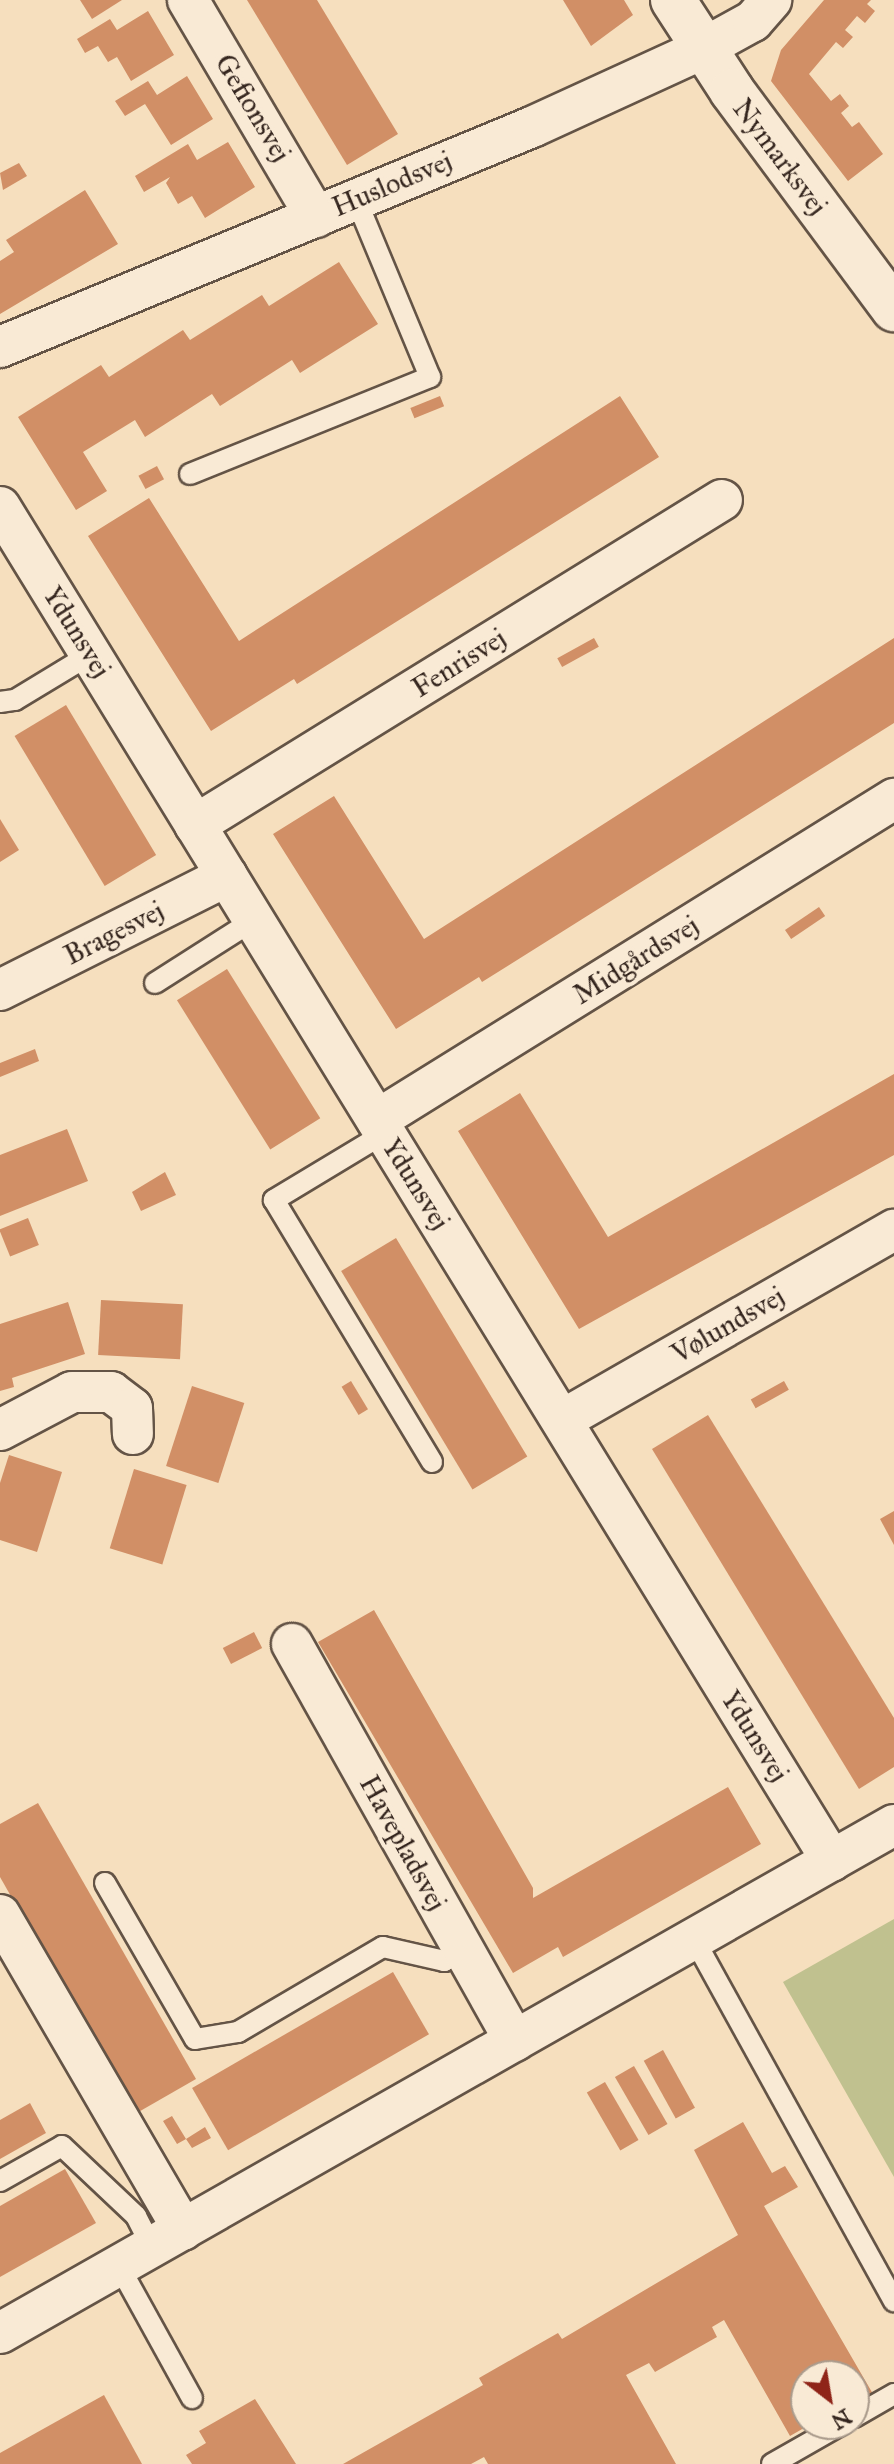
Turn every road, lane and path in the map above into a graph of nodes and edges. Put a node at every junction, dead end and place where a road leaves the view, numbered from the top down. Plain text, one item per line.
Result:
1 (188, 0) edge
2 (673, 0) edge
3 (771, 0) edge
4 (702, 49) junction
5 (356, 199) junction
6 (316, 217) junction
7 (894, 309) edge
8 (0, 347) edge
9 (190, 474) dead end
10 (722, 500) dead end
11 (0, 507) edge
12 (91, 654) junction
13 (0, 702) edge
14 (894, 799) edge
15 (195, 825) junction
16 (227, 876) junction
17 (254, 920) junction
18 (155, 983) dead end
19 (0, 990) edge
20 (381, 1127) junction
21 (894, 1230) edge
22 (562, 1420) junction
23 (0, 1430) edge
24 (133, 1434) dead end
25 (432, 1462) dead end
26 (292, 1644) dead end
27 (894, 1825) edge
28 (832, 1861) junction
29 (105, 1883) dead end
30 (0, 1915) edge
31 (694, 1939) junction
32 (463, 1950) junction
33 (515, 2041) junction
34 (0, 2181) edge
35 (151, 2248) junction
36 (894, 2302) edge
37 (0, 2333) edge
38 (894, 2394) edge
39 (192, 2398) dead end
40 (870, 2408) edge
41 (814, 2440) edge
42 (772, 2464) edge

1 - 6 street, Gefionsvej
2 - 4 street, Nymarksvej
3 - 4 street, Huslodsvej
4 - 5 street, Huslodsvej
4 - 7 street, Nymarksvej
5 - 6 street, Huslodsvej
5 - 9 lane
6 - 8 street, Huslodsvej
10 - 15 street, Fenrisvej
11 - 12 street, Ydunsvej
12 - 13 lane
12 - 15 street, Ydunsvej
14 - 20 street, Midgårdsvej
15 - 16 street, Ydunsvej
16 - 17 street, Ydunsvej
16 - 19 street, Bragesvej
17 - 18 lane
17 - 20 street, Ydunsvej
20 - 22 street, Ydunsvej
20 - 25 lane
21 - 22 street, Vølundsvej
22 - 28 street, Ydunsvej
23 - 24 street
26 - 32 street, Havepladsvej
27 - 28 street
28 - 31 street
29 - 32 lane
30 - 35 street
31 - 33 street
31 - 36 lane
32 - 33 street, Havepladsvej
33 - 35 street
34 - 35 lane
35 - 37 street
35 - 39 lane
38 - 40 lane
41 - 42 lane

